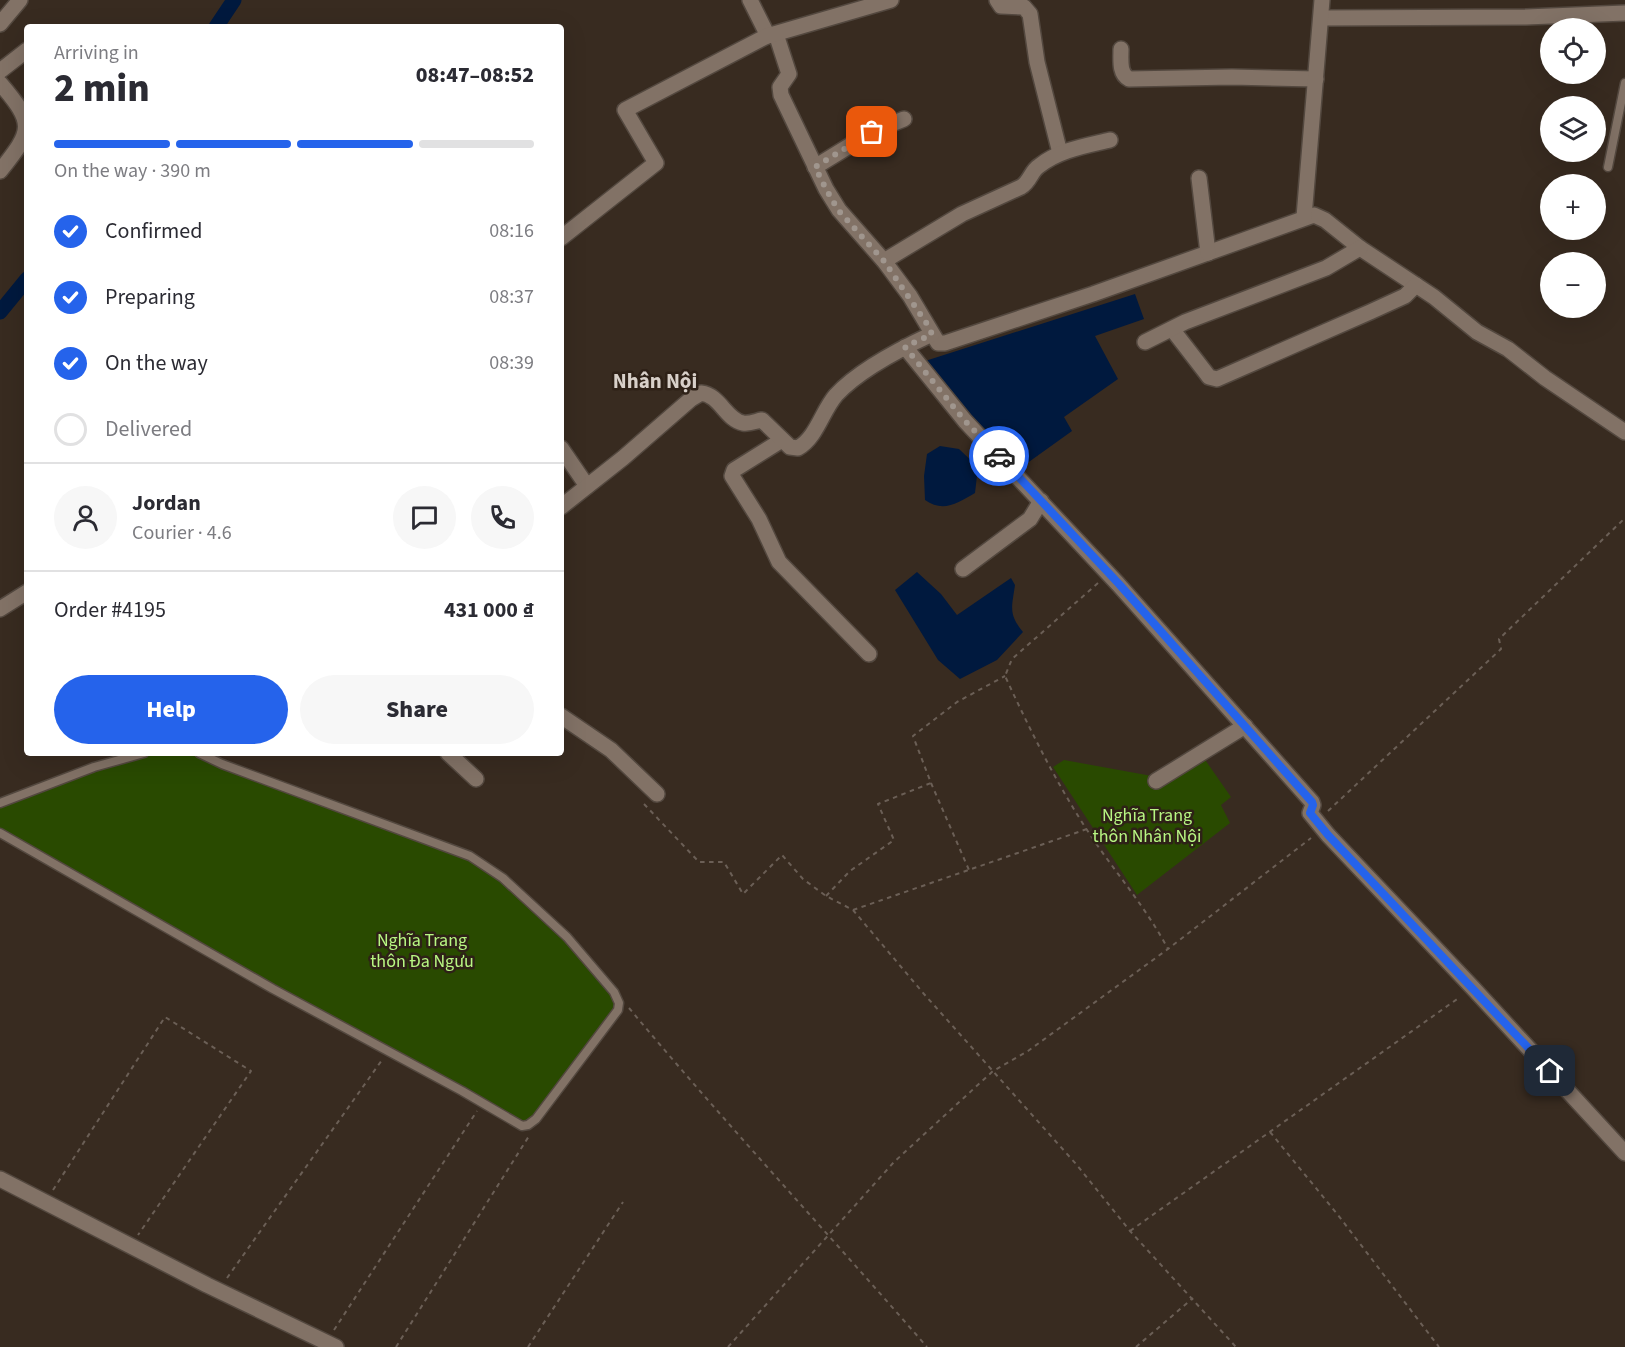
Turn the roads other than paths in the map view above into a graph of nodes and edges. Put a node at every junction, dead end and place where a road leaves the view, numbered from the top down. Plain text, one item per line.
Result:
1 (21, 0) edge
2 (750, 0) edge
3 (891, 0) edge
4 (997, 0) edge
5 (1323, 0) edge
6 (1625, 13) edge
7 (1322, 18) junction
8 (0, 24) edge
9 (772, 35) junction
10 (1121, 49) dead end
11 (24, 52) edge
12 (0, 71) edge
13 (1316, 79) junction
14 (0, 82) edge
15 (1625, 83) edge
16 (24, 118) edge
17 (904, 119) dead end
18 (24, 134) edge
19 (1110, 140) dead end
20 (1060, 153) junction
21 (815, 167) junction
22 (1608, 167) dead end
23 (0, 171) edge
24 (1198, 178) dead end
25 (1304, 218) junction
26 (564, 236) edge
27 (1360, 248) junction
28 (1208, 253) junction
29 (884, 261) junction
30 (1416, 285) junction
31 (1172, 328) junction
32 (932, 334) junction
33 (1145, 342) dead end
34 (905, 347) junction
35 (1625, 432) edge
36 (782, 440) junction
37 (564, 452) edge
38 (587, 486) junction
39 (1041, 501) junction
40 (564, 505) edge
41 (963, 569) dead end
42 (24, 594) edge
43 (0, 609) edge
44 (869, 654) dead end
45 (564, 718) edge
46 (1245, 726) junction
47 (133, 756) edge
48 (205, 756) edge
49 (451, 756) edge
50 (476, 779) dead end
51 (1156, 781) dead end
52 (657, 794) dead end
53 (0, 803) edge
54 (0, 833) edge
55 (1625, 1153) edge
56 (0, 1179) edge
57 (331, 1345) edge

1 - 8 street
2 - 9 street
3 - 9 street
4 - 20 street
5 - 7 street
6 - 7 street
7 - 13 street
9 - 21 street
9 - 26 street
10 - 13 street
11 - 12 street
13 - 25 street
14 - 16 street
15 - 22 lane
17 - 21 street
18 - 23 street
19 - 20 street
20 - 29 street
21 - 29 street
24 - 28 street
25 - 27 street
25 - 28 street
27 - 30 street
27 - 31 street
28 - 32 street
29 - 32 street
30 - 31 street
30 - 35 street
31 - 33 street
32 - 34 street
34 - 36 street
34 - 39 street
36 - 38 street
36 - 44 street
37 - 38 street
38 - 40 street
39 - 41 street
39 - 46 street
42 - 43 street
45 - 52 street
46 - 51 street
46 - 55 street
47 - 53 lane
48 - 54 lane
49 - 50 street
56 - 57 street

